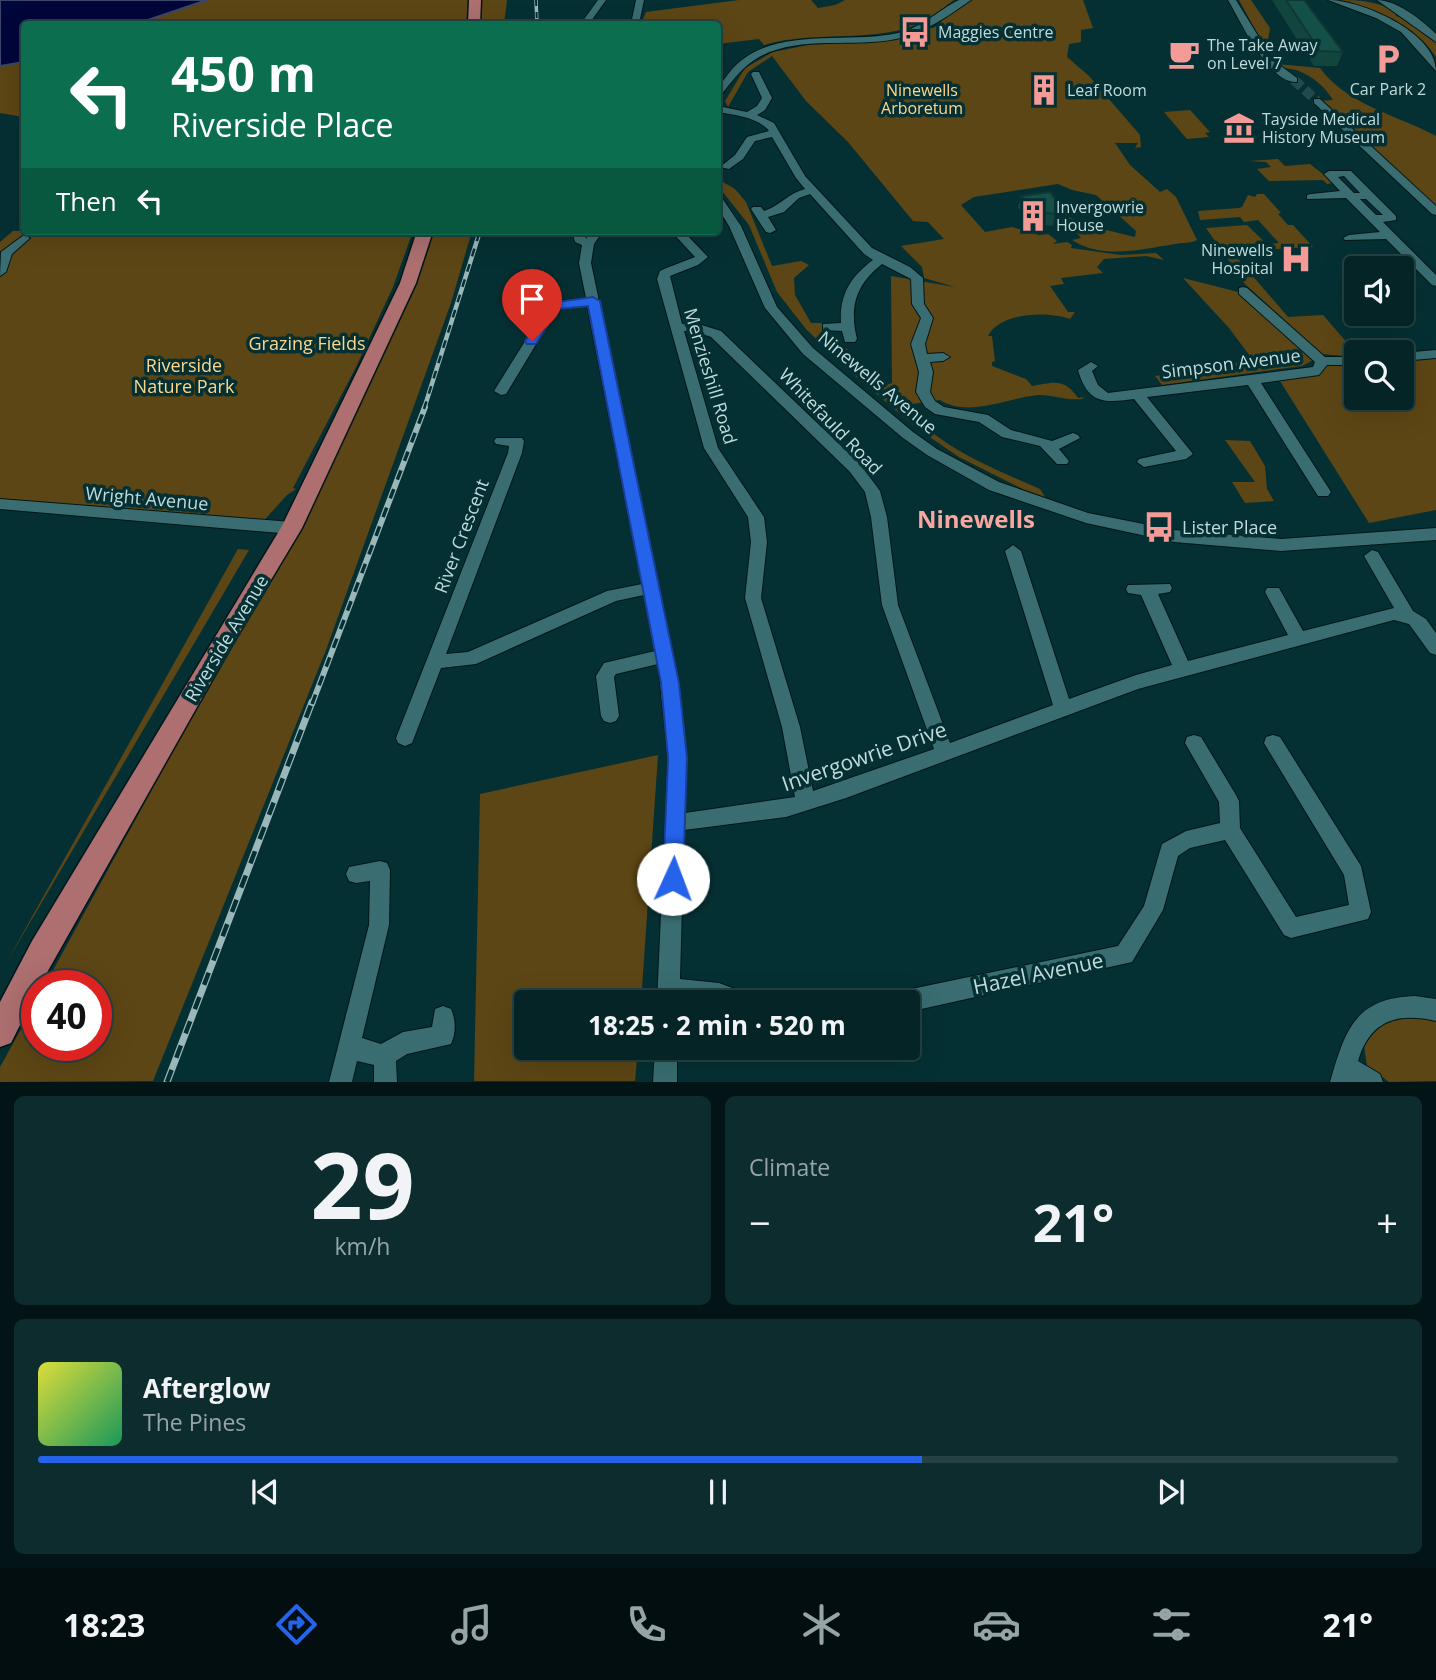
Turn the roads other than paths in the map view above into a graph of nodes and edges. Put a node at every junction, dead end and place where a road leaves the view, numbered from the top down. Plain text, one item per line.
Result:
1 (475, 0) edge
2 (602, 0) edge
3 (640, 0) edge
4 (967, 0) edge
5 (1232, 0) edge
6 (1332, 0) edge
7 (1381, 0) edge
8 (603, 18) dead end
9 (474, 21) edge
10 (636, 21) edge
11 (1436, 39) edge
12 (1436, 68) edge
13 (754, 78) dead end
14 (1294, 80) tunnel mouth
15 (721, 88) edge
16 (1317, 101) tunnel mouth
17 (721, 110) edge
18 (749, 115) junction
19 (775, 133) junction
20 (723, 170) edge
21 (811, 191) junction
22 (1350, 195) junction
23 (1369, 195) junction
24 (1311, 197) dead end
25 (721, 205) edge
26 (1436, 212) edge
27 (1373, 219) junction
28 (770, 230) dead end
29 (424, 235) edge
30 (595, 235) edge
31 (681, 235) edge
32 (1388, 235) junction
33 (24, 238) dead end
34 (1349, 238) dead end
35 (880, 260) junction
36 (0, 272) edge
37 (1436, 282) edge
38 (1243, 290) dead end
39 (520, 295) dead end
40 (593, 301) junction
41 (554, 305) junction
42 (828, 327) dead end
43 (676, 328) junction
44 (1436, 354) edge
45 (1414, 356) edge
46 (943, 357) dead end
47 (920, 358) junction
48 (1322, 361) junction
49 (1344, 362) edge
50 (1091, 366) dead end
51 (510, 377) junction
52 (527, 379) dead end
53 (1252, 380) junction
54 (501, 391) dead end
55 (1138, 395) junction
56 (1073, 438) dead end
57 (501, 441) dead end
58 (1051, 447) junction
59 (1062, 461) dead end
60 (1143, 462) dead end
61 (1323, 492) dead end
62 (0, 504) edge
63 (292, 528) junction
64 (1436, 528) edge
65 (1436, 534) edge
66 (1331, 541) junction
67 (1013, 551) dead end
68 (1372, 555) dead end
69 (651, 588) junction
70 (1149, 588) dead end
71 (1273, 592) dead end
72 (1406, 613) junction
73 (1298, 639) junction
74 (1434, 642) edge
75 (664, 656) junction
76 (436, 661) junction
77 (1182, 668) junction
78 (1063, 709) junction
79 (610, 716) dead end
80 (405, 737) dead end
81 (1194, 743) dead end
82 (1273, 743) dead end
83 (944, 752) junction
84 (806, 802) junction
85 (675, 823) junction
86 (1230, 830) junction
87 (356, 874) dead end
88 (668, 990) edge
89 (920, 998) edge
90 (1436, 1010) edge
91 (443, 1017) dead end
92 (0, 1032) edge
93 (348, 1049) junction
94 (383, 1056) junction
95 (666, 1060) edge
96 (1343, 1074) edge
97 (340, 1082) edge
98 (385, 1082) edge
99 (665, 1082) edge
100 (1372, 1082) edge

1 - 9 main road
2 - 8 street
3 - 10 street
4 - 15 street
5 - 14 street
6 - 12 street
7 - 11 street
13 - 18 street
16 - 26 street
17 - 18 street
18 - 19 street
19 - 20 street
19 - 21 street
21 - 28 street
21 - 35 street
22 - 23 street
22 - 23 street
22 - 24 street
22 - 27 street
23 - 27 street
25 - 66 street, Ninewells Avenue
27 - 32 street
29 - 63 main road, Riverside Avenue
30 - 40 street
31 - 43 street, Menzieshill Road
32 - 34 street
32 - 37 street
33 - 36 street
35 - 42 street
35 - 47 street
38 - 48 street
39 - 41 street
40 - 41 street
40 - 69 street
41 - 51 street
43 - 83 street, Whitefauld Road
43 - 84 street, Menzieshill Road
44 - 45 street
46 - 47 street
47 - 58 street
48 - 49 street
48 - 53 street, Simpson Avenue
50 - 55 street, Simpson Avenue
51 - 52 street
51 - 54 street
53 - 55 street, Simpson Avenue
53 - 61 street
55 - 60 street
56 - 58 street
57 - 76 street, River Crescent
58 - 59 street
62 - 63 street, Wright Avenue
63 - 92 main road, Riverside Avenue
64 - 66 street, Ninewells Avenue
65 - 66 street, Ninewells Avenue
67 - 78 street
68 - 72 street
69 - 75 street
69 - 76 street
70 - 77 street
71 - 73 street
72 - 73 street, Invergowrie Drive
72 - 74 street
73 - 77 street, Invergowrie Drive
75 - 79 street
75 - 85 street
76 - 80 street, River Crescent
77 - 78 street, Invergowrie Drive
78 - 83 street, Invergowrie Drive
81 - 86 street
82 - 86 street
83 - 84 street, Invergowrie Drive
84 - 85 street, Invergowrie Drive
85 - 88 street
86 - 89 street, Hazel Avenue
87 - 93 street
90 - 96 street
91 - 94 street
93 - 94 street
93 - 97 street
94 - 98 street
95 - 99 street
96 - 100 street

